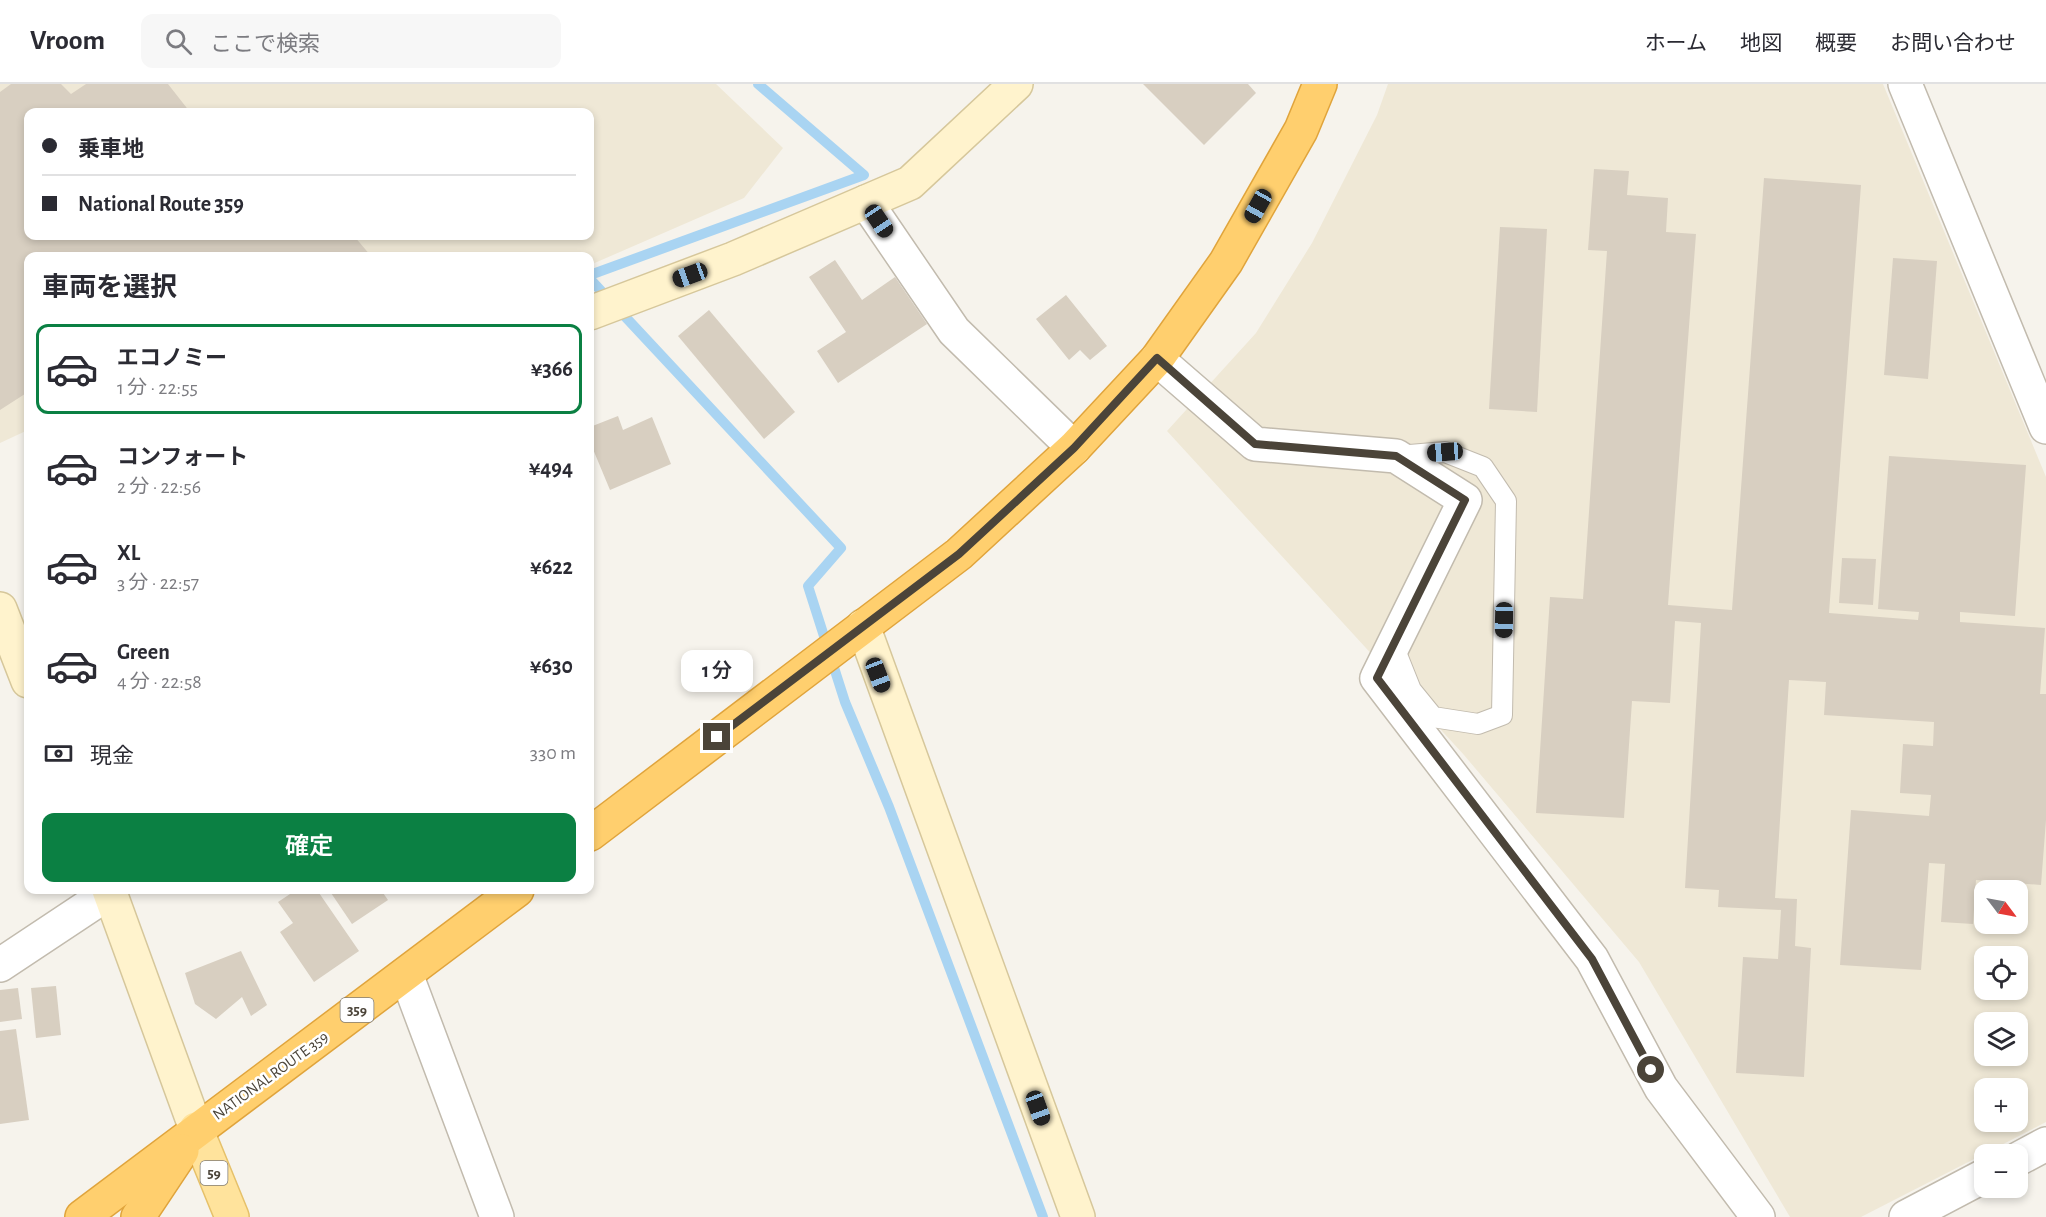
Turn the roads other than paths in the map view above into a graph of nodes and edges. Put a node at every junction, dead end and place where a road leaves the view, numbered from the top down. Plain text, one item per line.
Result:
1 (1016, 84) edge
2 (1320, 84) edge
3 (1905, 84) edge
4 (866, 202) junction
5 (594, 311) edge
6 (1157, 358) junction
7 (2046, 427) edge
8 (1074, 448) junction
9 (1396, 456) junction
10 (0, 609) edge
11 (862, 626) junction
12 (1393, 645) junction
13 (24, 671) edge
14 (594, 831) edge
15 (105, 894) edge
16 (112, 894) edge
17 (512, 894) edge
18 (0, 965) edge
19 (406, 974) junction
20 (196, 1130) junction
21 (2046, 1144) edge
22 (2028, 1154) edge
23 (1974, 1181) edge
24 (82, 1217) edge
25 (138, 1217) edge
26 (232, 1217) edge
27 (497, 1217) edge
28 (1078, 1217) edge
29 (1758, 1217) edge
30 (1906, 1217) edge

1 - 4 street
2 - 6 highway
3 - 7 street
4 - 5 street
4 - 8 street
6 - 8 highway
6 - 9 street
8 - 11 highway
9 - 12 street
9 - 12 lane
10 - 13 street
11 - 14 highway
11 - 28 street
12 - 29 street
15 - 18 street
16 - 20 street
17 - 19 highway, NATIONAL ROUTE 359 / 359
19 - 20 highway, NATIONAL ROUTE 359 / 359
19 - 27 street
20 - 24 highway, NATIONAL ROUTE 359 / 359
20 - 25 highway, NATIONAL ROUTE 359 / 359
20 - 26 main road, 59
21 - 22 street
23 - 30 street

